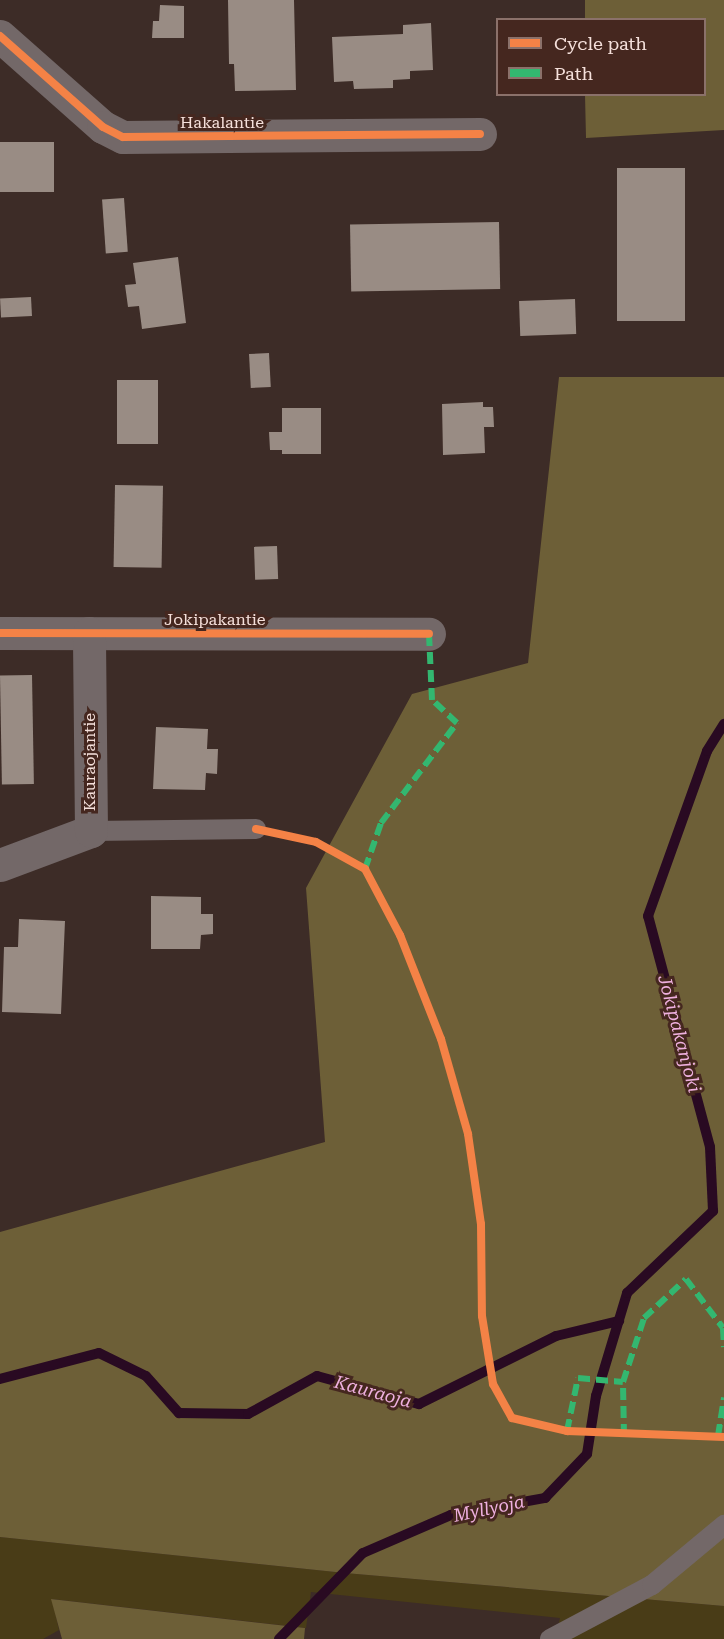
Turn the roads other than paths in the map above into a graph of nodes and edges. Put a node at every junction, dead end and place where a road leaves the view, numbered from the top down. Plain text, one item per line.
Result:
1 (0, 36) edge
2 (480, 134) dead end
3 (0, 633) edge
4 (89, 633) junction
5 (429, 634) dead end
6 (256, 829) dead end
7 (91, 831) junction
8 (0, 865) edge
9 (724, 1525) edge
10 (550, 1639) edge

1 - 2 street, Hakalantie
3 - 4 street, Jokipakantie
4 - 5 street, Jokipakantie
4 - 7 street, Kauraojantie
6 - 7 lane
7 - 8 street, Kauraojantie
9 - 10 lane

